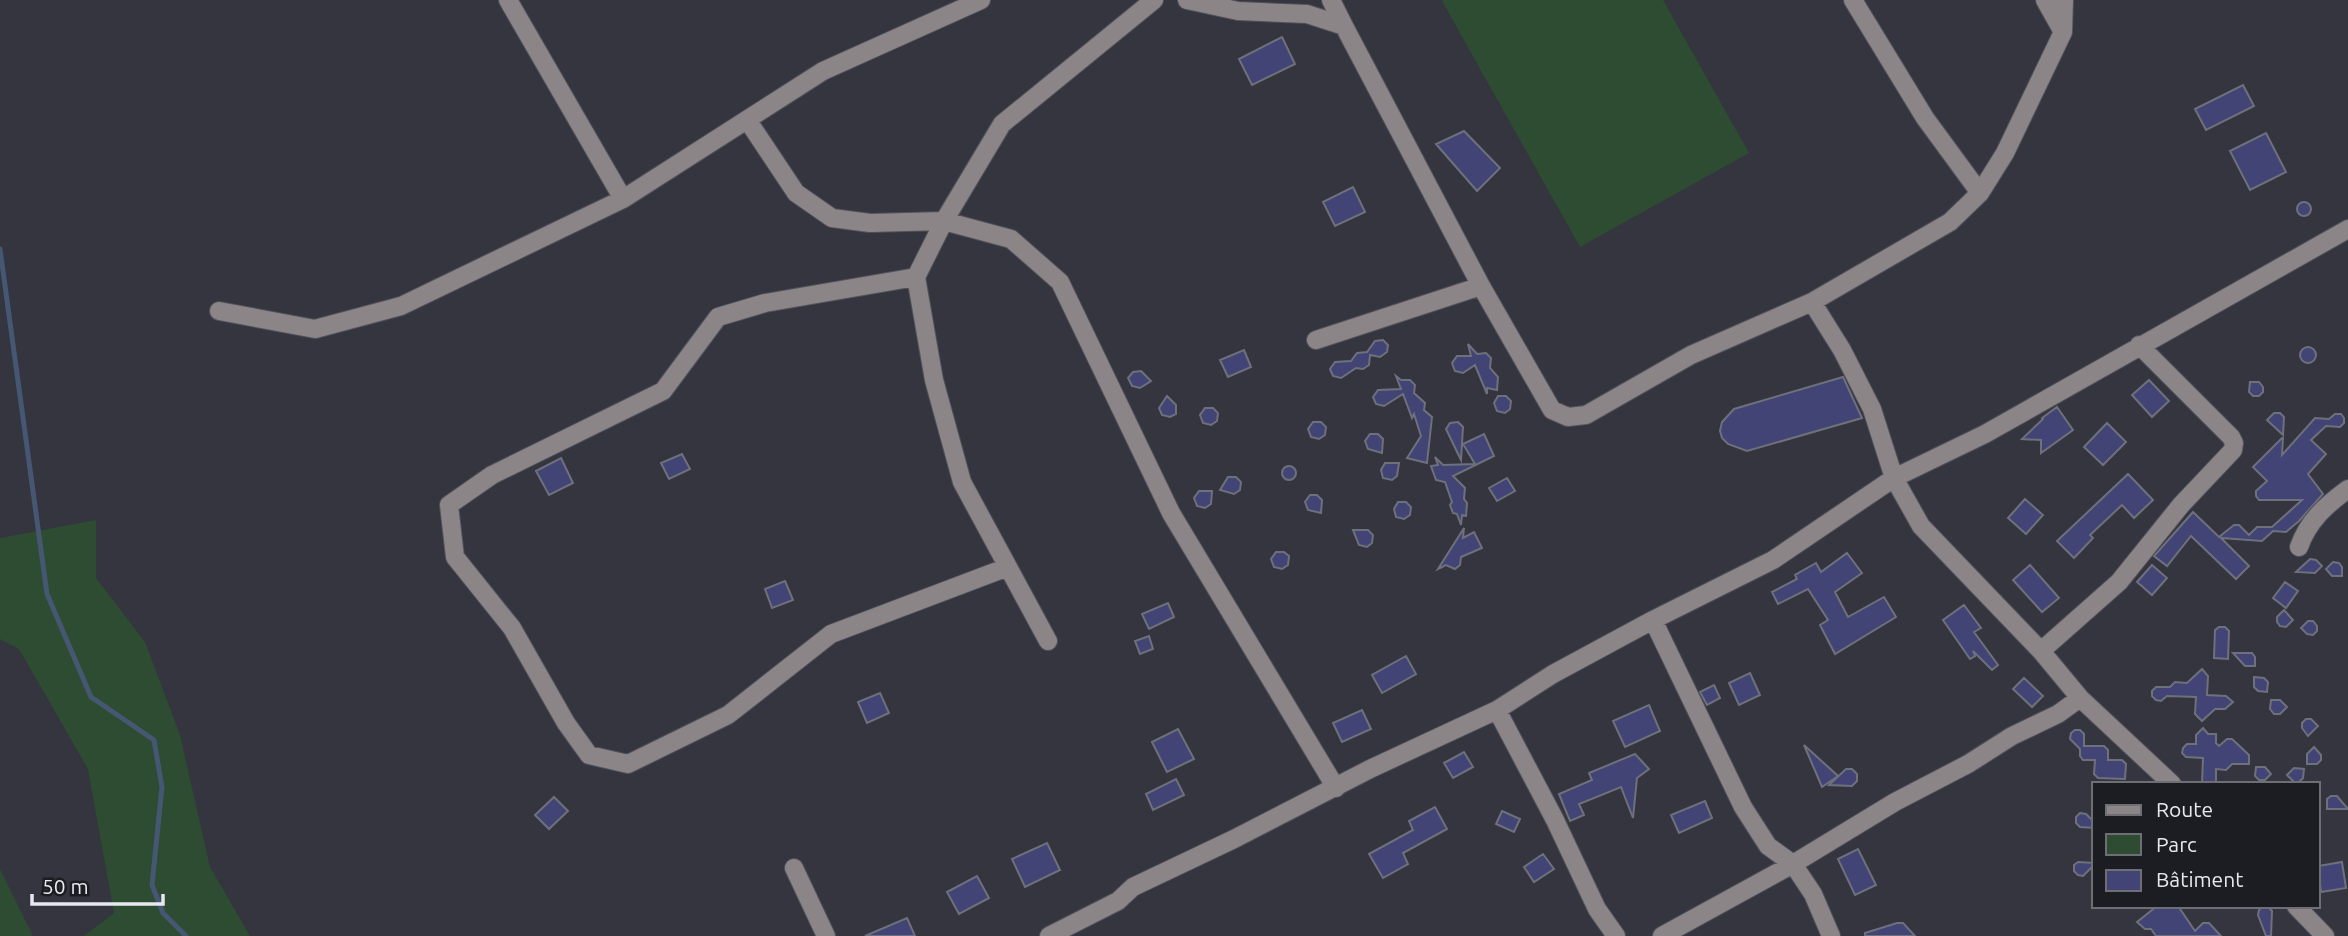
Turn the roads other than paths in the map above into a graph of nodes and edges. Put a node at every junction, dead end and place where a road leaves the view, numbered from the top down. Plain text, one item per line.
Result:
1 (508, 0) edge
2 (981, 0) edge
3 (1154, 0) edge
4 (1187, 0) edge
5 (1331, 0) edge
6 (1853, 0) edge
7 (2045, 0) edge
8 (2064, 0) edge
9 (1344, 26) junction
10 (2063, 32) junction
11 (748, 121) junction
12 (1980, 193) junction
13 (623, 199) junction
14 (944, 221) junction
15 (2348, 229) edge
16 (916, 277) junction
17 (1481, 286) junction
18 (1812, 302) junction
19 (219, 311) dead end
20 (1316, 340) dead end
21 (2139, 345) junction
22 (1894, 478) junction
23 (2348, 489) edge
24 (2299, 547) dead end
25 (1008, 567) junction
26 (1653, 620) junction
27 (1048, 641) dead end
28 (2040, 651) junction
29 (2080, 698) junction
30 (1497, 710) junction
31 (2170, 782) edge
32 (1336, 788) junction
33 (1793, 864) junction
34 (794, 868) dead end
35 (2298, 908) edge
36 (826, 936) edge
37 (1049, 936) edge
38 (1616, 936) edge
39 (1662, 936) edge
40 (1831, 936) edge
41 (2325, 936) edge

1 - 13 street
2 - 11 street
3 - 14 street
4 - 9 street
5 - 9 street
6 - 12 street
7 - 10 street
8 - 10 street
9 - 17 street
10 - 12 street
11 - 13 street
11 - 14 street
12 - 18 street
13 - 19 street
14 - 16 street
14 - 32 street
15 - 21 street
16 - 25 street
16 - 25 street
17 - 18 street
17 - 20 street
18 - 22 street
21 - 22 street
21 - 28 street
22 - 26 street
22 - 28 street
23 - 24 street
25 - 27 street
26 - 30 street
26 - 33 street
28 - 29 street
29 - 31 street
29 - 33 street
30 - 32 street
30 - 38 street
32 - 37 street
33 - 39 street
33 - 40 street
34 - 36 street
35 - 41 street

